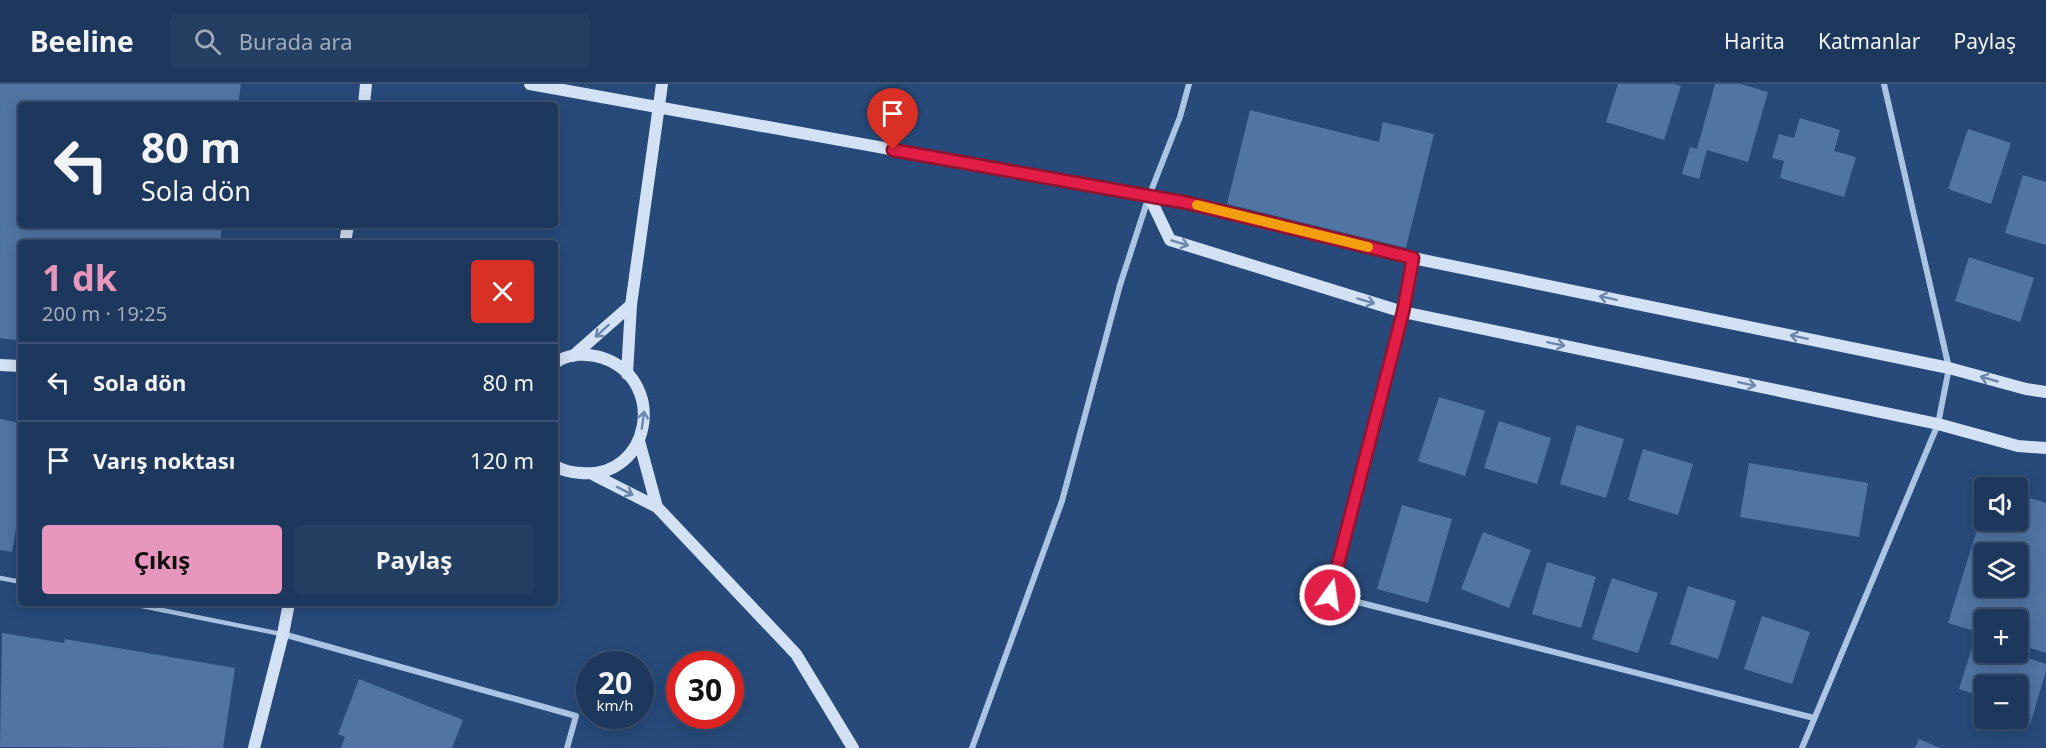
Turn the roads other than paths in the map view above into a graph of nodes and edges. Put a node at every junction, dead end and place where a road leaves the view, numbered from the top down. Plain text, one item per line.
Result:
1 (366, 84) edge
2 (530, 84) edge
3 (662, 84) edge
4 (1188, 84) edge
5 (1884, 84) edge
6 (364, 102) edge
7 (660, 109) junction
8 (1149, 196) junction
9 (1413, 258) junction
10 (631, 305) junction
11 (1403, 312) junction
12 (572, 357) junction
13 (558, 360) edge
14 (0, 365) edge
15 (18, 366) edge
16 (1949, 368) junction
17 (627, 374) junction
18 (2046, 392) edge
19 (1938, 424) junction
20 (639, 441) junction
21 (2046, 448) edge
22 (558, 468) edge
23 (594, 475) junction
24 (657, 507) junction
25 (0, 578) edge
26 (18, 581) edge
27 (142, 606) edge
28 (288, 606) edge
29 (283, 634) junction
30 (1814, 718) junction
31 (850, 746) edge
32 (254, 748) edge
33 (567, 748) edge
34 (972, 748) edge
35 (1802, 748) edge

1 - 6 main road
2 - 7 main road
3 - 7 main road
4 - 8 street
5 - 16 street
7 - 8 main road
7 - 10 main road
8 - 9 main road
8 -> 11 main road
8 - 34 street
9 - 11 street
16 -> 9 main road
10 -> 12 main road
10 - 17 main road
11 -> 19 main road
11 - 30 street
12 - 13 main road
12 - 17 main road
14 - 15 main road
18 -> 16 main road
16 - 19 street
20 -> 17 main road
19 - 21 main road
19 - 30 street
20 - 23 main road
20 - 24 main road
22 - 23 main road
23 -> 24 main road
24 - 31 main road
25 - 26 lane
27 - 29 lane
28 - 29 main road
29 - 32 main road
29 - 33 street
30 - 35 street

